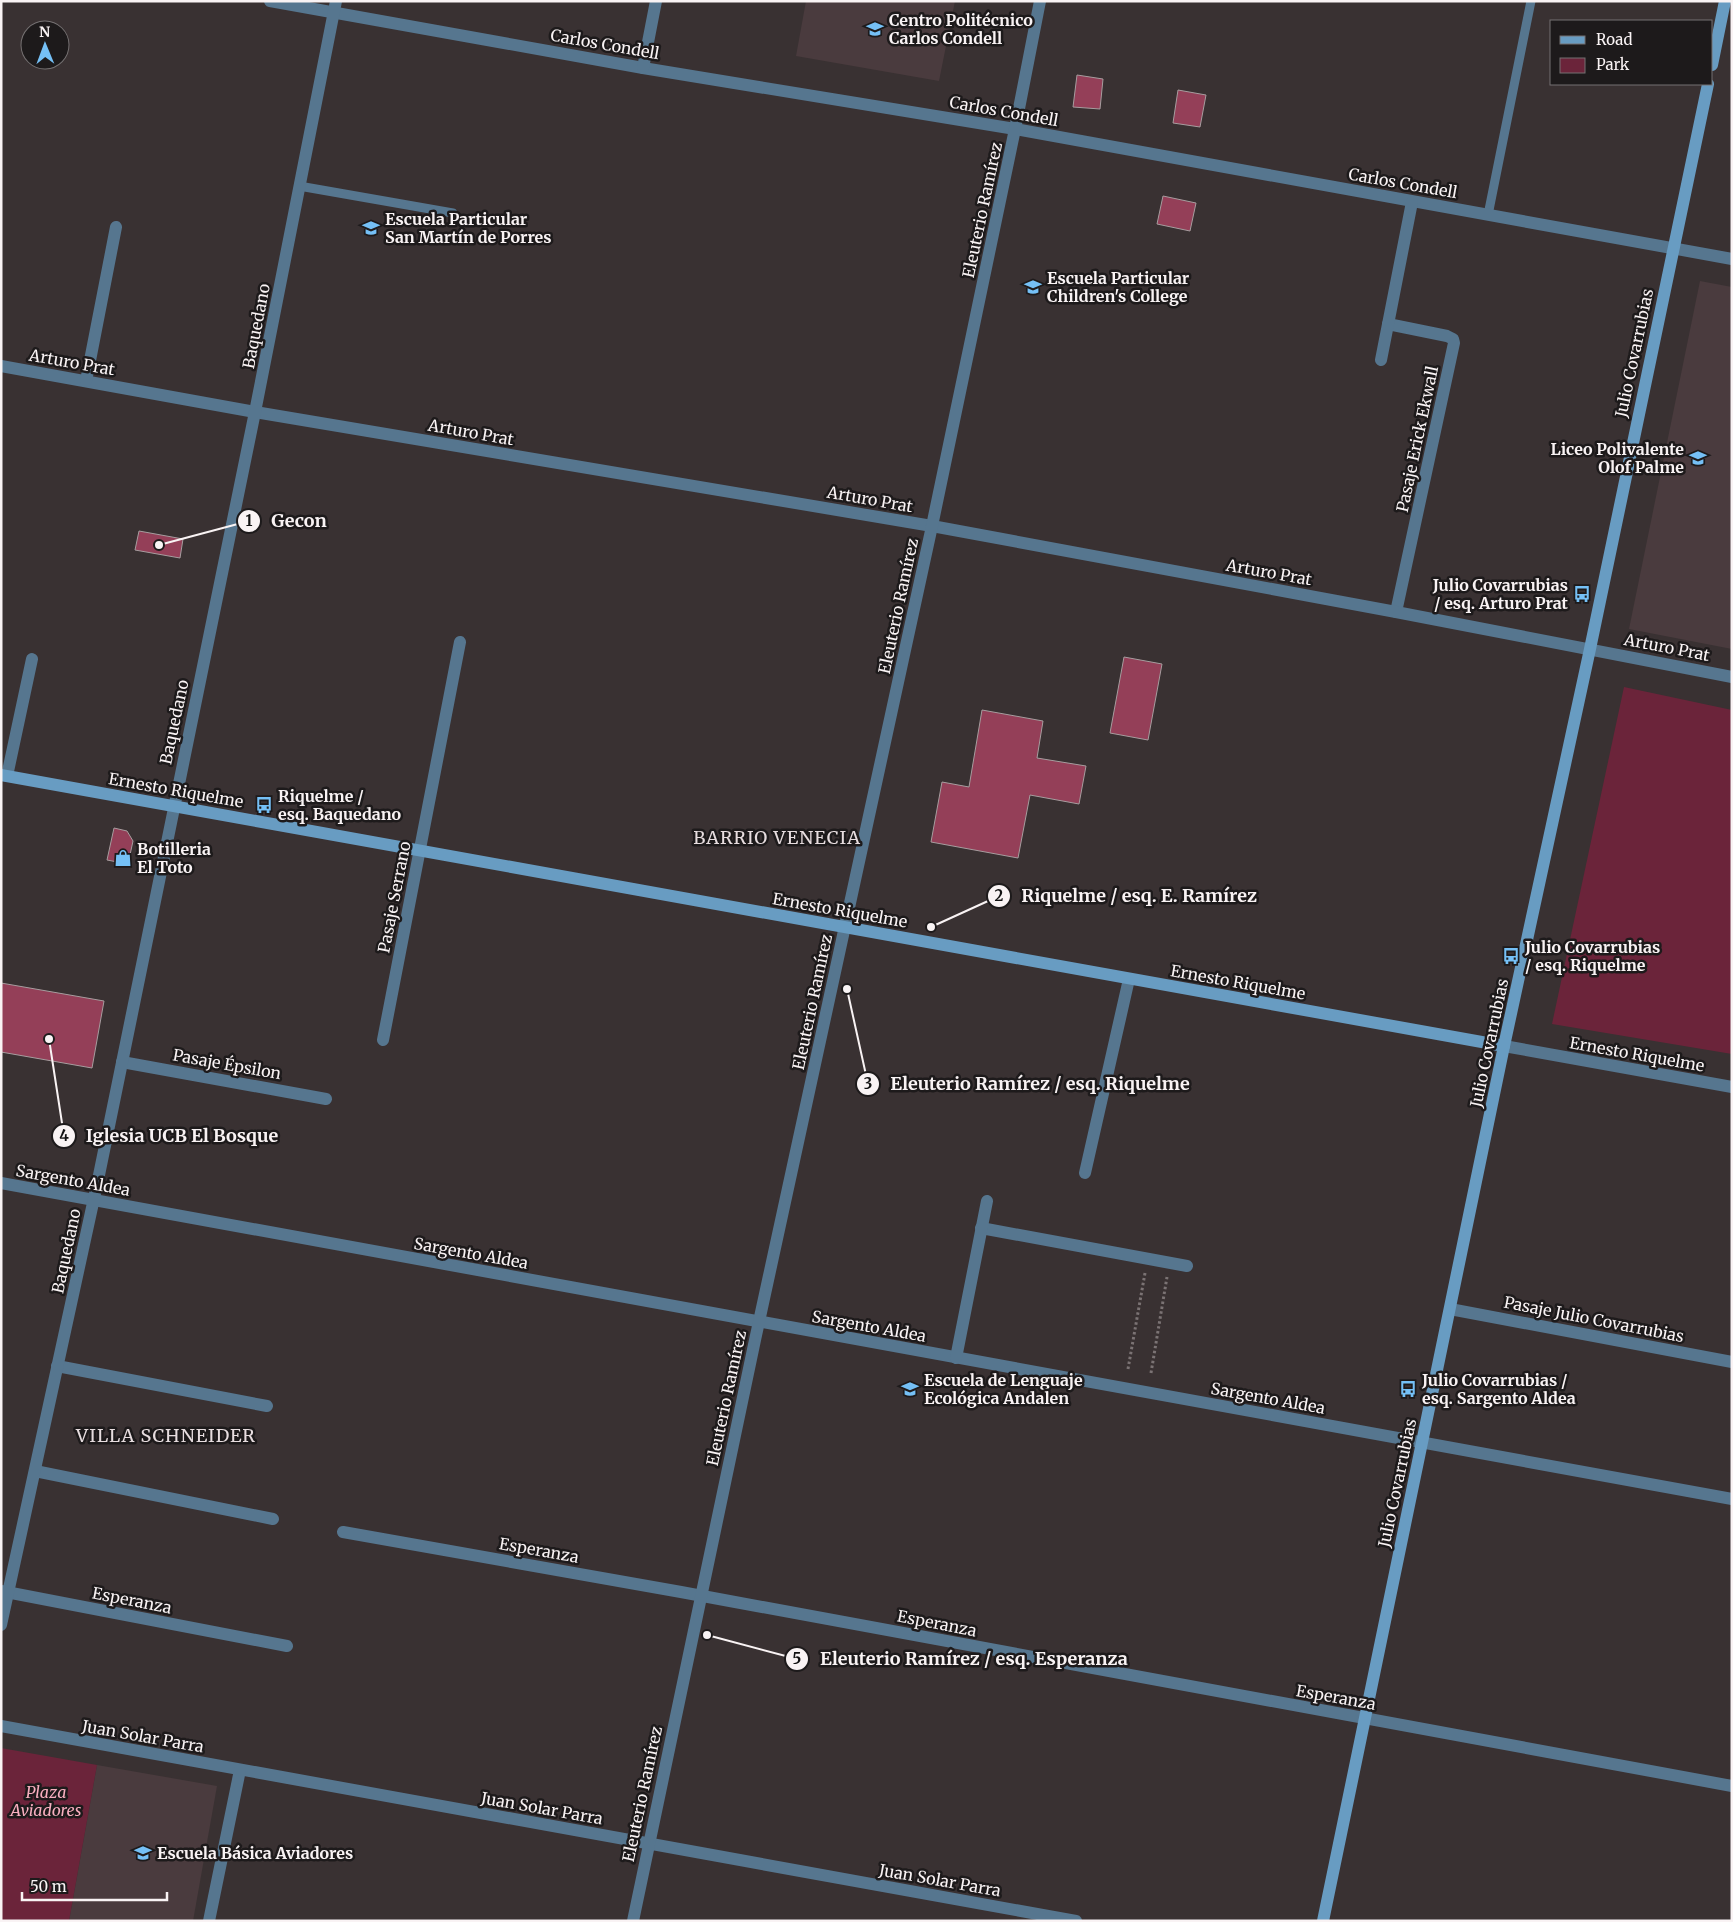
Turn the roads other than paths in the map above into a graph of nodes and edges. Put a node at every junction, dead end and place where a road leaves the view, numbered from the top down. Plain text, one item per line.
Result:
1 (270, 1) edge
2 (656, 1) edge
3 (1040, 1) edge
4 (1531, 1) edge
5 (1725, 1) edge
6 (335, 7) edge
7 (1713, 60) edge
8 (643, 68) junction
9 (1708, 85) edge
10 (1015, 129) junction
11 (299, 186) junction
12 (1412, 202) junction
13 (453, 213) dead end
14 (1488, 215) junction
15 (116, 226) dead end
16 (1672, 248) junction
17 (1732, 259) edge
18 (1388, 324) junction
19 (1381, 360) dead end
20 (1, 366) edge
21 (86, 381) junction
22 (255, 412) junction
23 (932, 526) junction
24 (1396, 612) junction
25 (460, 642) dead end
26 (1590, 649) junction
27 (32, 659) dead end
28 (1732, 677) edge
29 (4, 776) edge
30 (174, 806) junction
31 (420, 850) junction
32 (844, 927) junction
33 (1129, 978) junction
34 (383, 1040) dead end
35 (1504, 1046) junction
36 (122, 1062) junction
37 (1732, 1087) edge
38 (326, 1099) dead end
39 (1085, 1174) dead end
40 (1, 1184) edge
41 (94, 1200) junction
42 (987, 1202) dead end
43 (982, 1228) junction
44 (1187, 1266) dead end
45 (1450, 1309) junction
46 (759, 1322) junction
47 (956, 1358) junction
48 (1732, 1362) edge
49 (57, 1366) junction
50 (267, 1406) dead end
51 (1422, 1443) junction
52 (35, 1471) junction
53 (1732, 1499) edge
54 (273, 1519) dead end
55 (343, 1532) dead end
56 (4, 1592) edge
57 (700, 1596) junction
58 (1, 1625) edge
59 (287, 1646) dead end
60 (1366, 1719) junction
61 (1, 1726) edge
62 (240, 1770) junction
63 (1732, 1786) edge
64 (648, 1843) junction
65 (1071, 1920) edge
66 (210, 1921) edge
67 (632, 1921) edge
68 (1323, 1921) edge

1 - 6 street, Carlos Condell
2 - 8 street
3 - 10 street, Eleuterio Ramírez
4 - 14 lane
5 - 7 street
6 - 8 street, Carlos Condell
6 - 11 street, Baquedano
8 - 10 street, Carlos Condell
9 - 16 street, Julio Covarrubias
10 - 12 street, Carlos Condell
10 - 23 street, Eleuterio Ramírez
11 - 13 lane
11 - 22 street, Baquedano
12 - 14 street, Carlos Condell
12 - 18 street
14 - 16 street, Carlos Condell
15 - 21 street
16 - 17 street, Carlos Condell
16 - 26 street, Julio Covarrubias
18 - 19 street
18 - 24 street, Pasaje Erick Ekwall
20 - 21 street, Arturo Prat
21 - 22 street, Arturo Prat
22 - 23 street, Arturo Prat
22 - 30 street, Baquedano
23 - 24 street, Arturo Prat
23 - 32 street, Eleuterio Ramírez
24 - 26 street, Arturo Prat
25 - 31 street, Pasaje Serrano
26 - 28 street, Arturo Prat
26 - 35 street, Julio Covarrubias
27 - 29 street
29 - 30 street, Ernesto Riquelme
30 - 31 street, Ernesto Riquelme
30 - 36 street, Baquedano
31 - 32 street, Ernesto Riquelme
31 - 34 street, Pasaje Serrano
32 - 33 street, Ernesto Riquelme
32 - 46 street, Eleuterio Ramírez
33 - 35 street, Ernesto Riquelme
33 - 39 street
35 - 37 street, Ernesto Riquelme
35 - 45 street, Julio Covarrubias
36 - 38 street, Pasaje Épsilon
36 - 41 street, Baquedano
40 - 41 street, Sargento Aldea
41 - 46 street, Sargento Aldea
41 - 49 street, Baquedano
42 - 43 street
43 - 44 street
43 - 47 street
45 - 48 street, Pasaje Julio Covarrubias
45 - 51 street, Julio Covarrubias
46 - 47 street, Sargento Aldea
46 - 57 street, Eleuterio Ramírez
47 - 51 street, Sargento Aldea
49 - 50 street
49 - 52 street, Baquedano
51 - 53 street, Sargento Aldea
51 - 60 street, Julio Covarrubias
52 - 54 street
52 - 56 street, Baquedano
55 - 57 street, Esperanza
56 - 58 street, Baquedano
56 - 59 street, Esperanza
57 - 60 street, Esperanza
57 - 64 street, Eleuterio Ramírez
60 - 63 street, Esperanza
60 - 68 street, Julio Covarrubias
61 - 62 street, Juan Solar Parra
62 - 64 street, Juan Solar Parra
62 - 66 street
64 - 65 street, Juan Solar Parra
64 - 67 street, Eleuterio Ramírez

